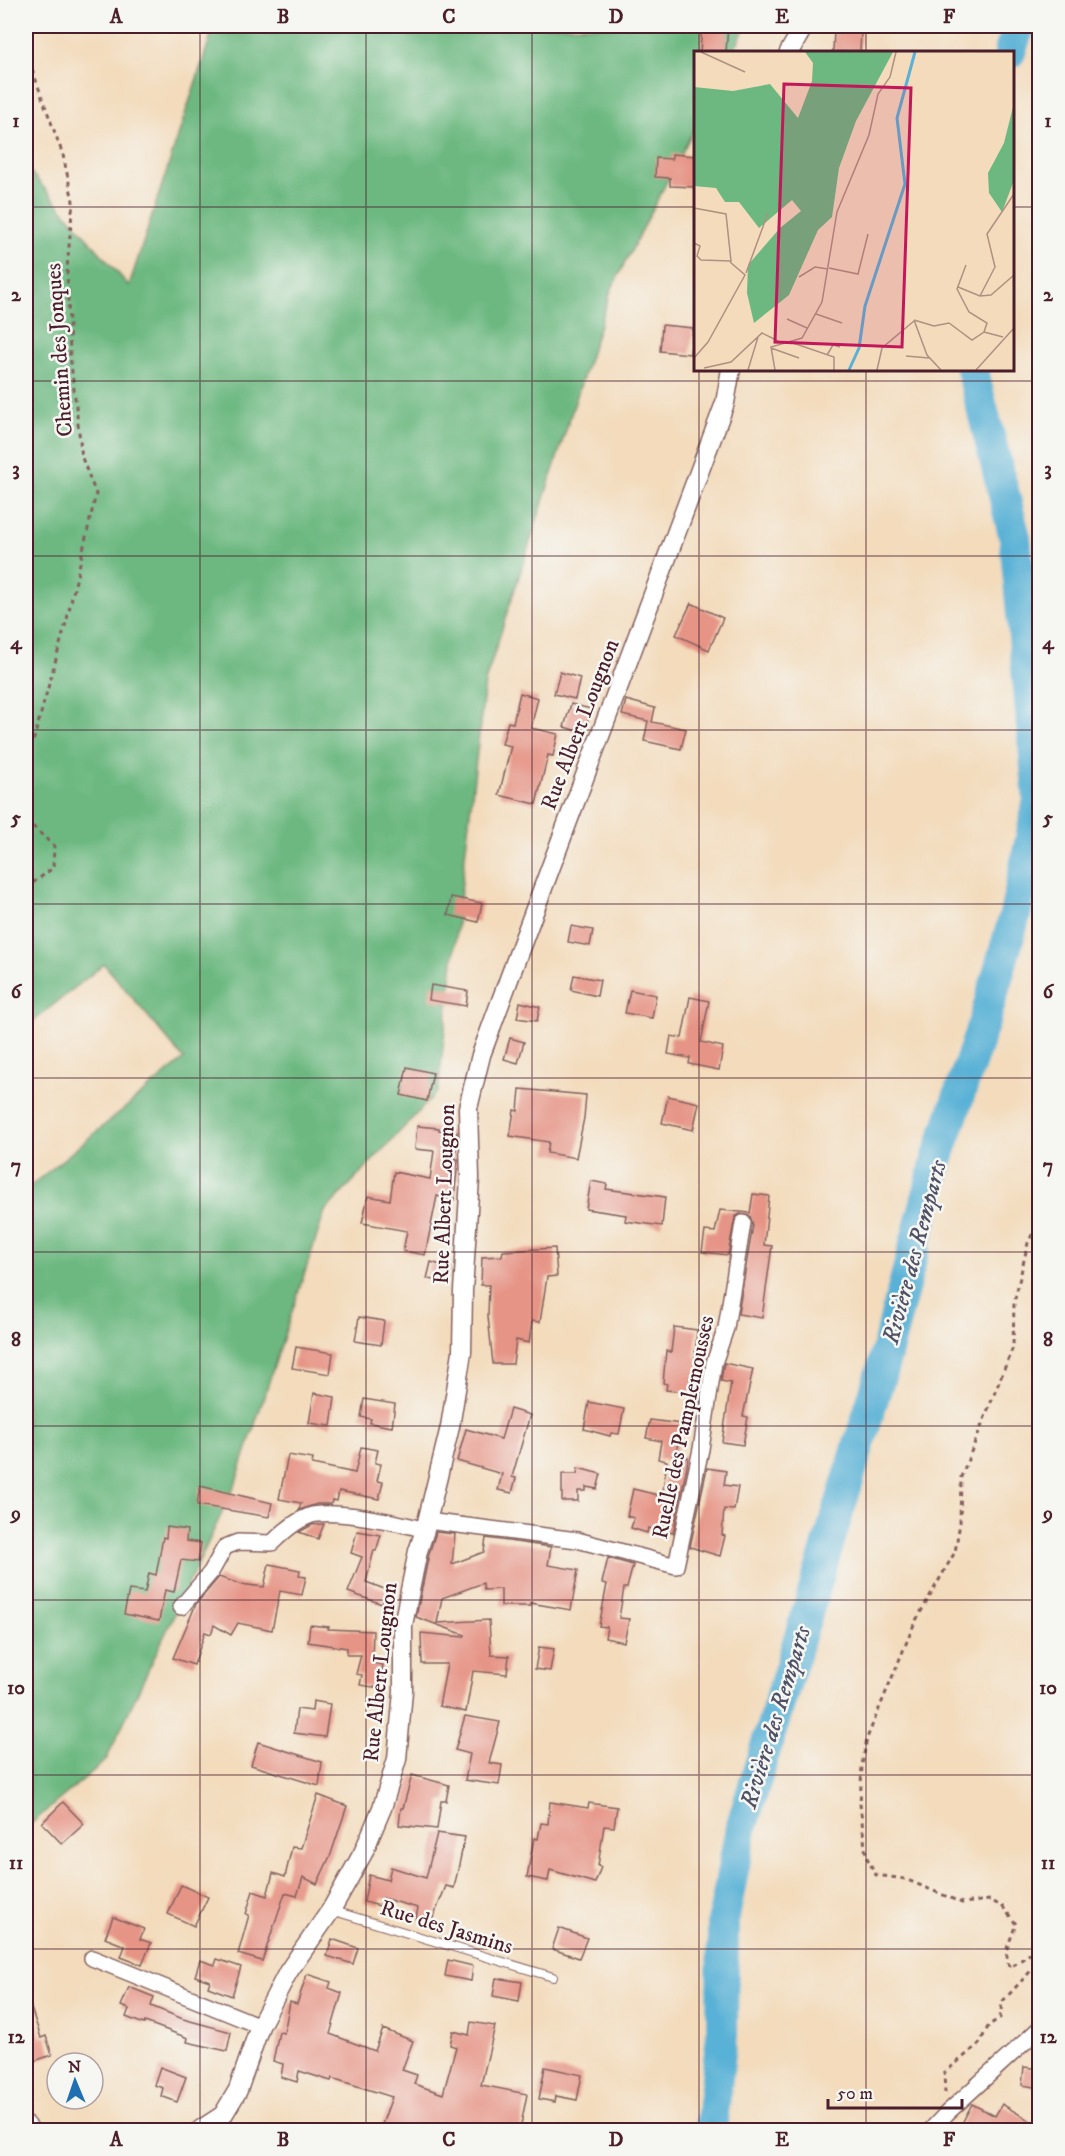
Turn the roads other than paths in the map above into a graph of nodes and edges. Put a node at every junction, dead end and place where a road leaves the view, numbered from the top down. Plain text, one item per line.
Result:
1 (804, 26) edge
2 (790, 51) edge
3 (731, 370) edge
4 (742, 1223) dead end
5 (426, 1525) junction
6 (181, 1607) dead end
7 (331, 1910) junction
8 (92, 1958) dead end
9 (553, 1977) dead end
10 (261, 2026) junction
11 (1040, 2028) edge
12 (26, 2123) edge
13 (32, 2130) edge
14 (200, 2130) edge
15 (931, 2130) edge

1 - 2 street
3 - 5 street, Rue Albert Lougnon
4 - 5 street, Ruelle des Pamplemousses
5 - 6 street
5 - 7 street, Rue Albert Lougnon
7 - 9 lane, Rue des Jasmins
7 - 10 street, Rue Albert Lougnon
8 - 10 street
10 - 14 street, Rue Albert Lougnon
11 - 15 street
12 - 13 street

